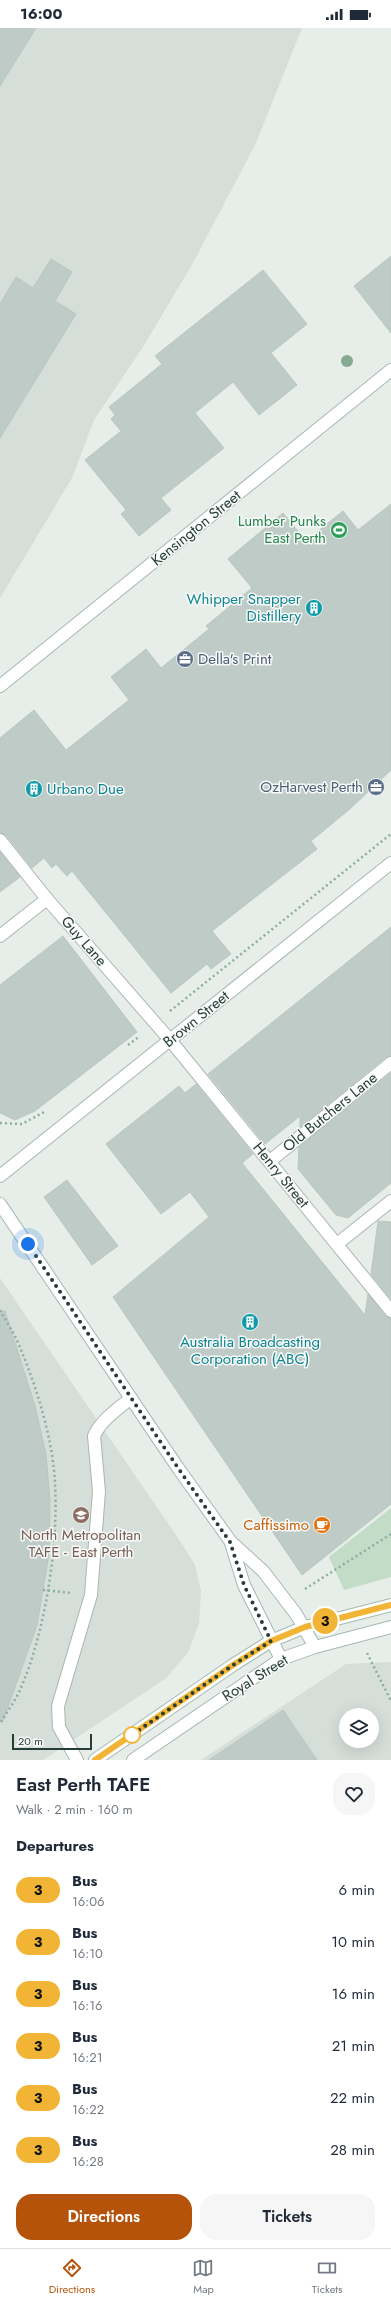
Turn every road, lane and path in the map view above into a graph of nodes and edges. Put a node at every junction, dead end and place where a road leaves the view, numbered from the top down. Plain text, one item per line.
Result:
1 (391, 370) edge
2 (0, 686) edge
3 (391, 834) edge
4 (0, 840) edge
5 (391, 863) edge
6 (47, 899) junction
7 (0, 936) edge
8 (156, 1023) junction
9 (170, 1040) junction
10 (126, 1047) dead end
11 (391, 1063) edge
12 (49, 1110) dead end
13 (0, 1123) edge
14 (270, 1161) junction
15 (0, 1176) edge
16 (391, 1201) edge
17 (0, 1204) edge
18 (337, 1244) junction
19 (0, 1310) edge
20 (391, 1311) edge
21 (131, 1398) junction
22 (391, 1534) edge
23 (230, 1542) junction
24 (305, 1589) dead end
25 (43, 1590) dead end
26 (48, 1590) junction
27 (91, 1596) junction
28 (391, 1605) edge
29 (305, 1627) junction
30 (391, 1627) edge
31 (271, 1641) junction
32 (315, 1647) junction
33 (281, 1659) junction
34 (0, 1724) edge
35 (77, 1760) edge
36 (95, 1760) edge
37 (133, 1760) edge

1 - 2 street, Kensington Street
3 - 8 path
4 - 6 street, Guy Lane
5 - 9 street, Brown Street
6 - 7 street
6 - 8 street, Guy Lane
8 - 9 street, Guy Lane
8 - 10 path
9 - 14 street, Henry Street
9 - 15 street, Brown Street
11 - 14 street, Old Butchers Lane
12 - 13 path
14 - 18 street, Henry Street
16 - 18 street
17 - 21 street
18 - 20 street, Henry Street
19 - 26 path
21 - 23 street
21 - 27 street
22 - 24 path
23 - 29 street
23 - 31 street
25 - 26 path
26 - 27 path
26 - 34 path
27 - 35 street
28 - 29 street, Royal Street
29 - 31 street, Royal Street
29 - 32 street
30 - 32 street, Royal Street
31 - 33 street
31 - 36 street, Royal Street
32 - 33 street, Royal Street
33 - 37 street, Royal Street

